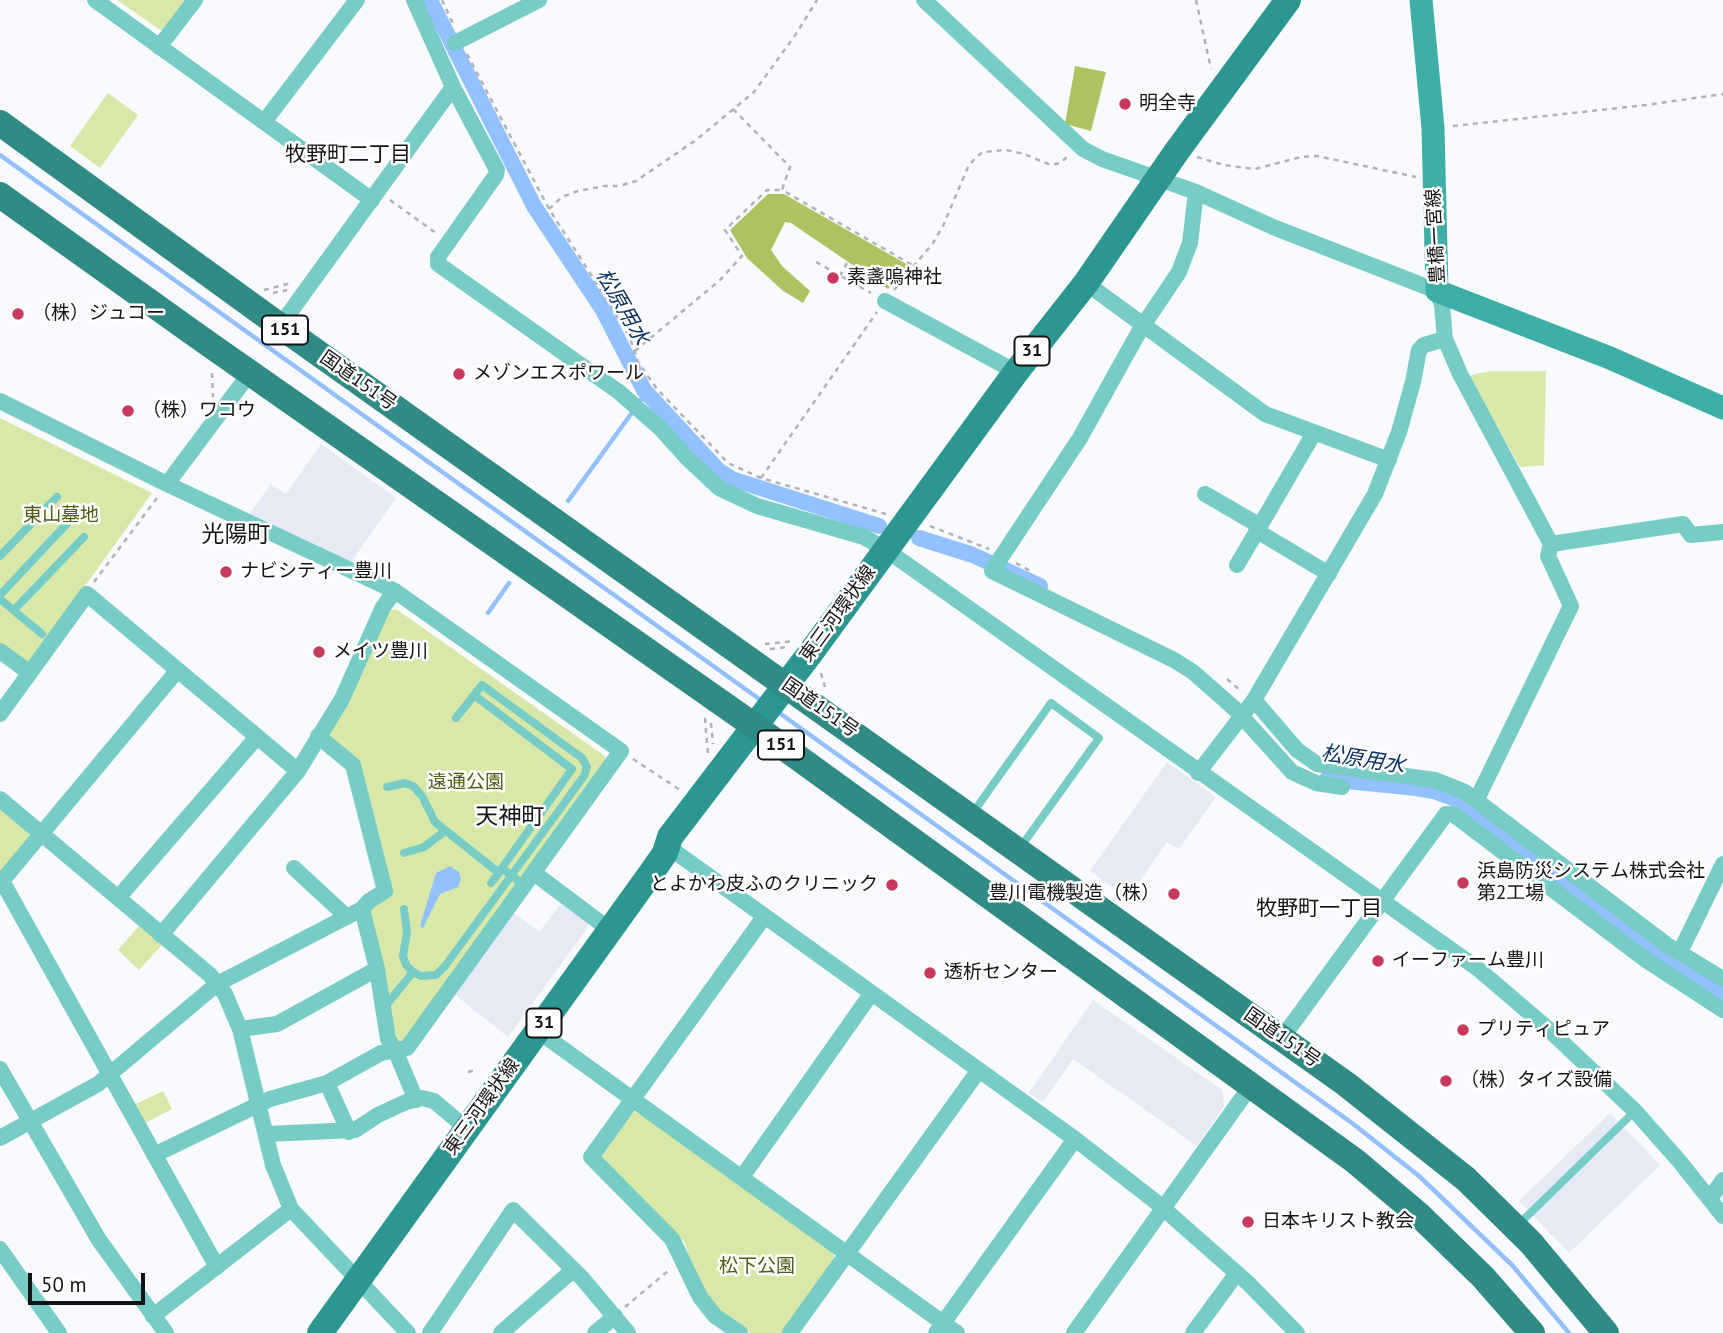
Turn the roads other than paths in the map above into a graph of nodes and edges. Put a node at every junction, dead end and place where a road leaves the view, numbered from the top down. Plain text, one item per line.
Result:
1 (95, 0) edge
2 (195, 0) edge
3 (357, 0) edge
4 (414, 0) edge
5 (539, 0) edge
6 (924, 0) edge
7 (1288, 0) edge
8 (1421, 0) edge
9 (449, 45) junction
10 (159, 47) junction
11 (453, 87) junction
12 (264, 122) junction
13 (0, 123) edge
14 (1160, 178) junction
15 (1196, 192) junction
16 (0, 195) edge
17 (375, 195) junction
18 (1086, 283) junction
19 (1437, 291) junction
20 (883, 300) road end
21 (1144, 324) junction
22 (280, 326) junction
23 (1445, 339) junction
24 (1016, 372) junction
25 (250, 373) junction
26 (0, 401) edge
27 (1723, 408) edge
28 (1314, 433) junction
29 (1389, 460) junction
30 (163, 489) junction
31 (1205, 494) dead end
32 (57, 497) dead end
33 (75, 515) dead end
34 (1257, 531) junction
35 (1723, 532) edge
36 (84, 537) dead end
37 (1551, 544) junction
38 (885, 549) junction
39 (0, 556) edge
40 (1237, 565) dead end
41 (1329, 574) junction
42 (395, 591) junction
43 (0, 597) edge
44 (14, 610) junction
45 (42, 634) dead end
46 (0, 650) edge
47 (177, 671) junction
48 (30, 673) junction
49 (474, 695) junction
50 (1254, 700) junction
51 (769, 705) junction
52 (0, 714) edge
53 (525, 716) junction
54 (1242, 716) junction
55 (456, 718) dead end
56 (517, 726) junction
57 (318, 736) junction
58 (257, 737) junction
59 (298, 771) junction
60 (1198, 773) junction
61 (387, 787) dead end
62 (1342, 787) dead end
63 (0, 799) edge
64 (1477, 799) junction
65 (971, 816) junction
66 (534, 823) junction
67 (445, 831) junction
68 (544, 831) junction
69 (41, 833) junction
70 (667, 846) junction
71 (1018, 850) junction
72 (404, 853) dead end
73 (1723, 864) edge
74 (294, 868) dead end
75 (500, 870) junction
76 (511, 876) junction
77 (530, 879) junction
78 (491, 883) dead end
79 (118, 898) junction
80 (1383, 901) junction
81 (362, 909) junction
82 (404, 909) dead end
83 (347, 917) junction
84 (764, 917) junction
85 (610, 930) junction
86 (162, 935) junction
87 (1680, 953) junction
88 (377, 969) junction
89 (413, 972) junction
90 (1723, 979) edge
91 (216, 984) junction
92 (871, 994) junction
93 (384, 1008) junction
94 (1723, 1010) edge
95 (240, 1029) junction
96 (538, 1031) junction
97 (1282, 1038) junction
98 (395, 1050) junction
99 (0, 1069) edge
100 (979, 1070) junction
101 (110, 1075) junction
102 (327, 1083) junction
103 (1250, 1087) junction
104 (416, 1100) junction
105 (631, 1100) junction
106 (257, 1106) junction
107 (1635, 1111) junction
108 (30, 1121) junction
109 (466, 1128) junction
110 (349, 1132) junction
111 (267, 1134) junction
112 (0, 1138) edge
113 (1074, 1139) junction
114 (154, 1155) junction
115 (742, 1177) junction
116 (1723, 1180) edge
117 (1710, 1199) junction
118 (291, 1209) junction
119 (1163, 1209) junction
120 (1723, 1216) edge
121 (1516, 1227) junction
122 (0, 1249) edge
123 (847, 1256) junction
124 (217, 1267) junction
125 (573, 1269) junction
126 (1237, 1273) junction
127 (357, 1279) junction
128 (615, 1315) junction
129 (153, 1316) junction
130 (945, 1330) edge
131 (57, 1333) edge
132 (166, 1333) edge
133 (320, 1333) edge
134 (408, 1333) edge
135 (430, 1333) edge
136 (501, 1333) edge
137 (595, 1333) edge
138 (628, 1333) edge
139 (740, 1333) edge
140 (790, 1333) edge
141 (1074, 1333) edge
142 (1193, 1333) edge
143 (1297, 1333) edge
144 (1532, 1333) edge
145 (1606, 1333) edge

1 - 10 street
2 - 10 street
3 - 12 street
4 - 9 street
5 - 9 street
6 - 14 street
7 - 14 main road, 東三河環状線 / 31
8 - 19 main road, 豊橋一宮線
9 - 11 street
10 - 12 street
11 - 17 street
11 - 38 street
12 - 17 street
13 - 22 highway, 国道151号 / 151
14 - 15 street
14 - 18 main road, 東三河環状線 / 31
15 - 19 street
15 - 21 street
16 - 25 highway, 国道151号 / 151
17 - 22 street
18 - 21 street
18 - 24 main road, 東三河環状線 / 31
19 - 23 street
19 - 27 main road, 豊橋一宮線
20 - 24 street
21 - 28 street
21 - 54 street
22 - 51 highway, 国道151号 / 151
23 - 29 street
23 - 37 street
24 - 38 main road, 東三河環状線 / 31
25 - 30 street
25 - 51 highway, 国道151号 / 151
26 - 30 street
28 - 29 street
28 - 34 street
29 - 41 street
30 - 42 street
31 - 34 street
32 - 39 lane
33 - 43 lane
34 - 40 street
34 - 41 street
35 - 37 street
36 - 44 lane
37 - 64 street
38 - 51 main road, 東三河環状線 / 31
38 - 60 street
41 - 50 street
42 - 57 street
42 - 77 street
43 - 44 lane
44 - 45 lane
46 - 48 street
47 - 48 street
47 - 58 street
47 - 69 street
48 - 52 street
49 - 53 lane
49 - 55 lane
49 - 56 lane
50 - 54 street
50 - 64 street
51 - 65 highway, 国道151号 / 151
51 - 70 main road, 東三河環状線 / 31
51 - 103 highway, 国道151号 / 151
53 - 56 lane
53 - 68 lane
54 - 60 street
54 - 62 street
56 - 66 lane
57 - 59 street
57 - 81 street
58 - 59 street
58 - 79 street
59 - 86 street
60 - 80 street
61 - 67 lane
63 - 69 street
64 - 87 street
65 - 71 highway, 国道151号 / 151
65 - 71 lane
66 - 68 lane
66 - 75 lane
67 - 72 lane
67 - 75 lane
68 - 76 lane
69 - 79 street
69 - 101 street
70 - 84 street
70 - 85 main road, 東三河環状線 / 31
71 - 97 highway, 国道151号 / 151
73 - 87 street
74 - 83 street
75 - 76 lane
75 - 78 lane
76 - 77 lane
76 - 89 lane
77 - 85 street
77 - 98 street
79 - 86 street
80 - 94 street
80 - 97 street
80 - 107 street
81 - 83 street
81 - 88 street
82 - 89 lane
83 - 91 street
84 - 92 street
84 - 105 street
85 - 96 main road, 東三河環状線 / 31
86 - 91 street
87 - 90 street
88 - 93 street
88 - 95 street
89 - 93 lane
91 - 95 street
91 - 101 street
92 - 100 street
92 - 115 street
93 - 98 street
95 - 106 street
96 - 105 street
96 - 109 main road, 東三河環状線 / 31
97 - 121 highway, 国道151号 / 151
98 - 102 street
98 - 104 street
99 - 108 street
100 - 113 street
100 - 123 street
101 - 108 street
101 - 114 street
102 - 106 street
102 - 110 street
103 - 119 street
103 - 144 highway, 国道151号 / 151
104 - 109 street
104 - 110 street
105 - 115 street
105 - 139 street
106 - 111 street
106 - 114 street
107 - 117 street
107 - 121 lane
108 - 112 street
108 - 129 street
109 - 127 main road, 東三河環状線 / 31
110 - 111 street
111 - 118 street
113 - 119 street
113 - 130 street
114 - 124 street
115 - 123 street
116 - 117 street
117 - 120 street
118 - 124 street
118 - 127 street
119 - 126 street
119 - 141 street
121 - 145 highway, 国道151号 / 151
122 - 131 street
123 - 130 street
123 - 140 street
124 - 129 street
125 - 128 street
125 - 135 street
125 - 136 street
126 - 142 street
126 - 143 street
127 - 133 main road, 東三河環状線 / 31
127 - 134 street
128 - 137 street
128 - 138 street
129 - 132 street

